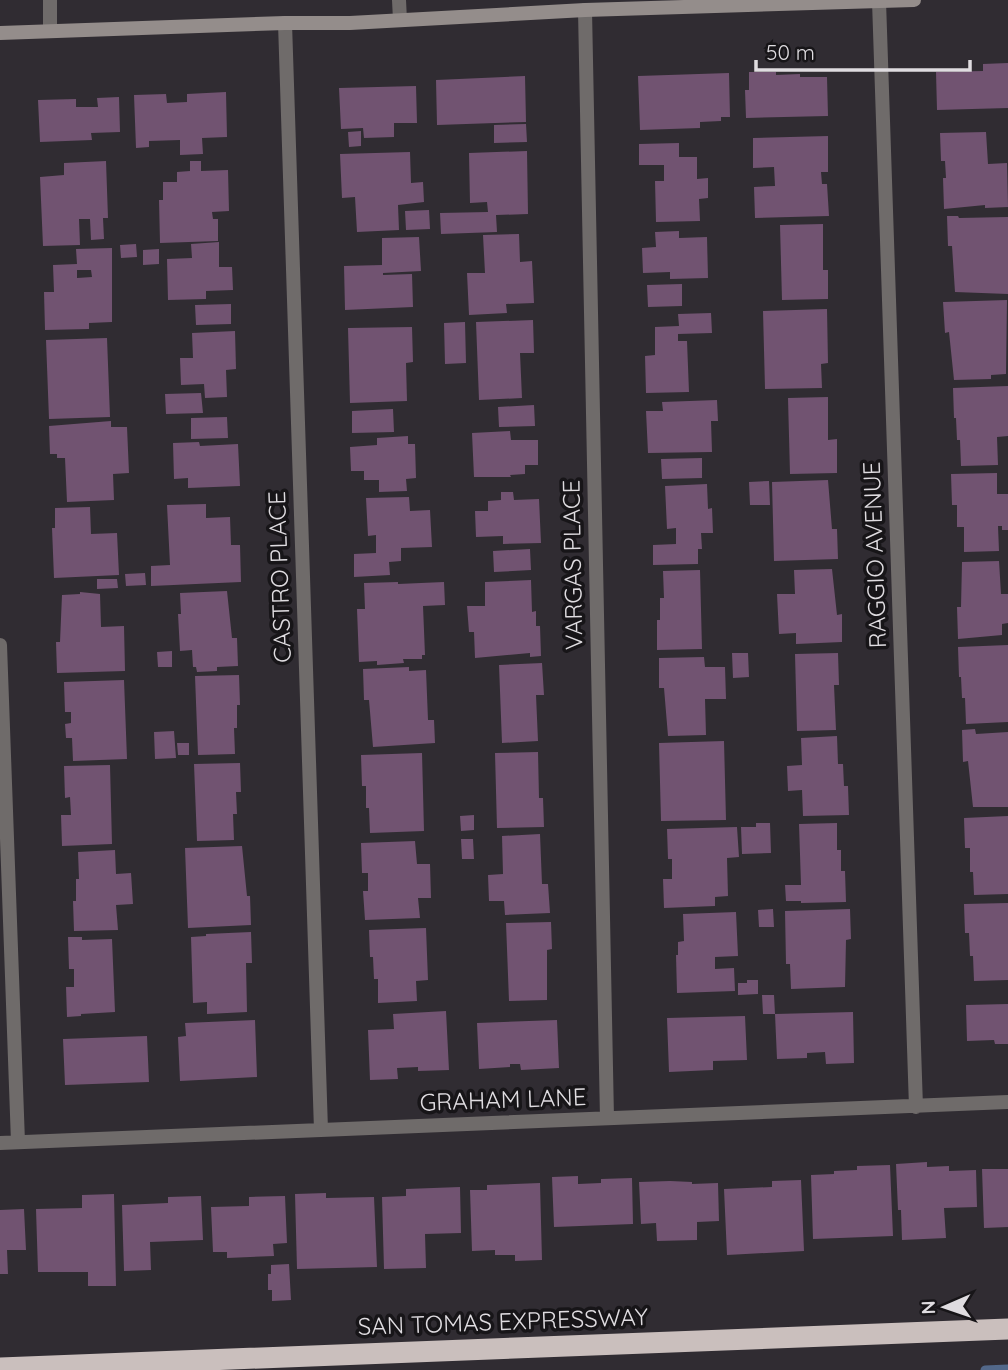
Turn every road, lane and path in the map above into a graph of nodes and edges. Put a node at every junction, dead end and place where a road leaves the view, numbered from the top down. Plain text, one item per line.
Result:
1 (50, 0) edge
2 (399, 0) edge
3 (914, 0) edge
4 (879, 1) edge
5 (585, 10) junction
6 (400, 20) junction
7 (285, 23) junction
8 (50, 31) junction
9 (0, 33) edge
10 (0, 645) edge
11 (1008, 1102) edge
12 (916, 1107) junction
13 (607, 1118) junction
14 (321, 1130) junction
15 (18, 1142) junction
16 (0, 1143) edge
17 (1008, 1329) edge
18 (0, 1368) edge

1 - 8 street
2 - 6 street
3 - 4 street
4 - 5 street
4 - 12 street, RAGGIO AVENUE
5 - 6 street
5 - 13 street, VARGAS PLACE
6 - 7 street
7 - 8 street
7 - 14 street, CASTRO PLACE
8 - 9 street
10 - 15 street
11 - 12 street, GRAHAM LANE
12 - 13 street, GRAHAM LANE
13 - 14 street, GRAHAM LANE
14 - 15 street, GRAHAM LANE
15 - 16 street, GRAHAM LANE
17 - 18 highway, SAN TOMAS EXPRESSWAY

